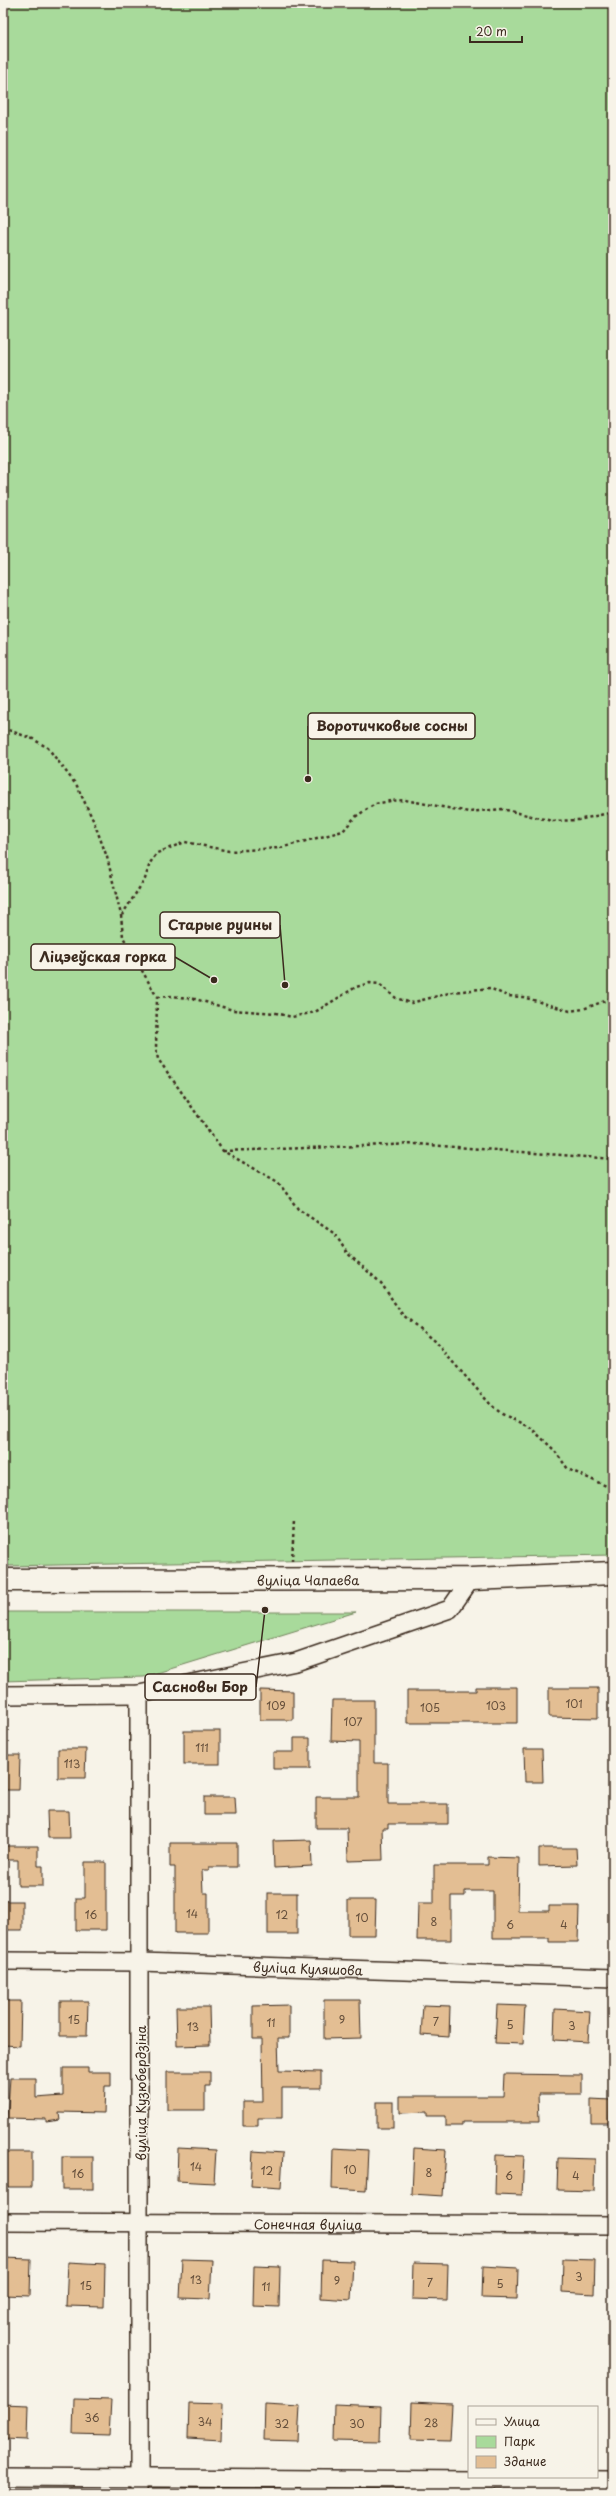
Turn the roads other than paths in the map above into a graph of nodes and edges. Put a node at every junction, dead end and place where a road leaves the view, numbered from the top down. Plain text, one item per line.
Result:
1 (613, 1573) edge
2 (471, 1579) junction
3 (3, 1580) edge
4 (139, 1694) junction
5 (3, 1696) edge
6 (3, 1961) edge
7 (140, 1962) junction
8 (613, 1978) edge
9 (3, 2222) edge
10 (140, 2222) junction
11 (613, 2225) edge
12 (3, 2477) edge
13 (613, 2481) edge
14 (139, 2485) edge
15 (517, 2487) edge

1 - 2 main road, вуліца Чапаева
2 - 3 main road, вуліца Чапаева
2 - 4 street
4 - 5 street
4 - 7 street, вуліца Кузюбердзіна
6 - 7 street, вуліца Куляшова
7 - 8 street, вуліца Куляшова
7 - 10 street, вуліца Кузюбердзіна
9 - 10 street, Сонечная вуліца
10 - 11 street, Сонечная вуліца
10 - 14 street, вуліца Кузюбердзіна
12 - 14 street
13 - 15 street
14 - 15 street

